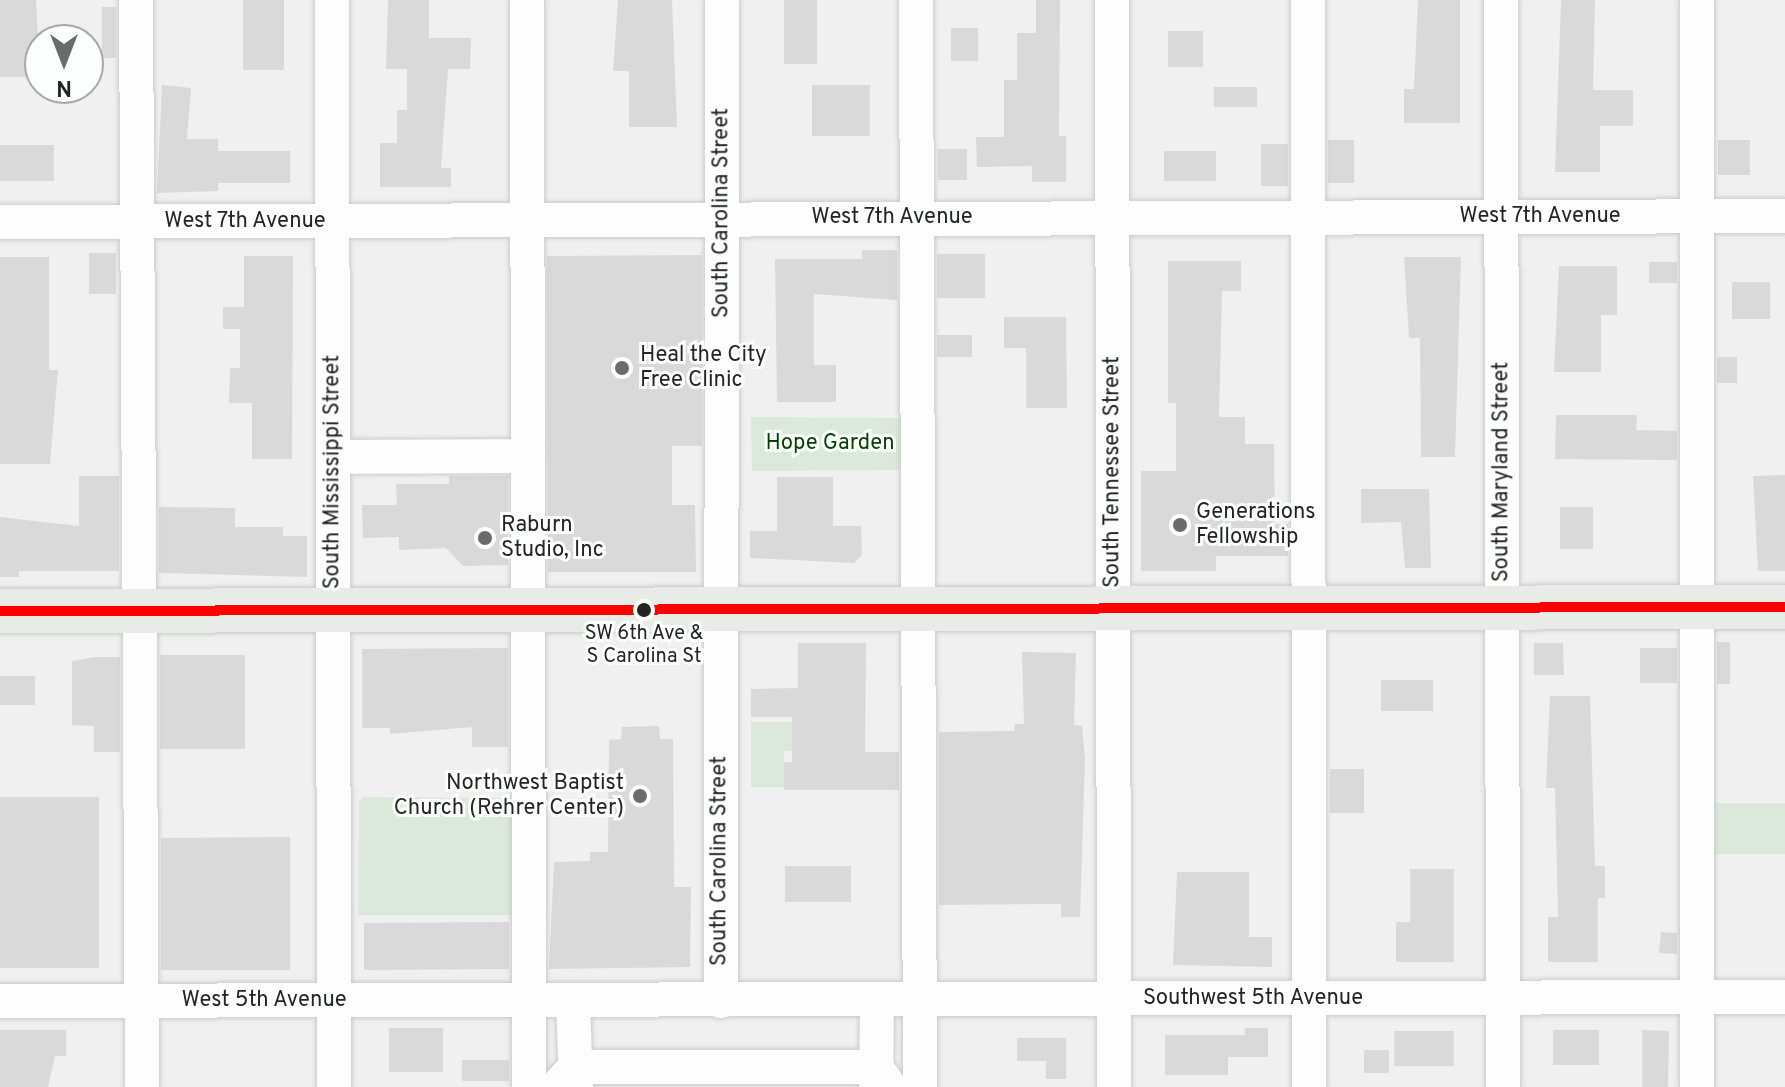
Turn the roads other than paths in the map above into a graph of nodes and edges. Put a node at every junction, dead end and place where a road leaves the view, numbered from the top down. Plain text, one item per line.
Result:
1 (136, 0) edge
2 (332, 0) edge
3 (527, 0) edge
4 (722, 0) edge
5 (916, 0) edge
6 (1112, 0) edge
7 (1308, 0) edge
8 (1501, 0) edge
9 (1697, 0) edge
10 (1697, 216) junction
11 (1785, 216) edge
12 (1308, 217) junction
13 (1502, 217) junction
14 (1112, 218) junction
15 (722, 219) junction
16 (917, 219) junction
17 (528, 221) junction
18 (0, 222) edge
19 (137, 222) junction
20 (332, 223) junction
21 (528, 456) junction
22 (333, 457) junction
23 (1698, 607) junction
24 (1785, 607) edge
25 (1502, 608) junction
26 (1306, 609) junction
27 (720, 610) junction
28 (918, 610) junction
29 (1113, 610) junction
30 (0, 611) edge
31 (138, 611) junction
32 (528, 611) junction
33 (333, 612) junction
34 (1697, 997) junction
35 (1785, 997) edge
36 (1309, 998) junction
37 (1503, 998) junction
38 (919, 999) junction
39 (1114, 999) junction
40 (142, 1000) junction
41 (877, 1000) junction
42 (0, 1001) edge
43 (334, 1001) junction
44 (529, 1001) junction
45 (573, 1001) junction
46 (721, 1001) junction
47 (570, 1080) edge
48 (881, 1080) edge
49 (142, 1087) edge
50 (334, 1087) edge
51 (529, 1087) edge
52 (920, 1087) edge
53 (1114, 1087) edge
54 (1309, 1087) edge
55 (1503, 1087) edge
56 (1697, 1087) edge

1 - 19 street
2 - 20 street, South Mississippi Street
3 - 17 street
4 - 15 street, South Carolina Street
5 - 16 street
6 - 14 street, South Tennessee Street
7 - 12 street
8 - 13 street, South Maryland Street
9 - 10 street
10 - 11 street, West 7th Avenue
10 - 13 street, West 7th Avenue
10 - 23 street
12 - 13 street, West 7th Avenue
12 - 14 street, West 7th Avenue
12 - 26 street
13 - 25 street, South Maryland Street
14 - 16 street, West 7th Avenue
14 - 29 street, South Tennessee Street
15 - 16 street, West 7th Avenue
15 - 17 street, West 7th Avenue
15 - 27 street, South Carolina Street
16 - 28 street
17 - 20 street, West 7th Avenue
17 - 21 street
18 - 19 street, West 7th Avenue
19 - 20 street, West 7th Avenue
19 - 31 street
20 - 22 street, South Mississippi Street
21 - 22 street
21 - 32 street
22 - 33 street, South Mississippi Street
23 - 24 main road
23 - 25 main road
23 - 34 street
25 - 26 main road
25 - 37 street, South Maryland Street
26 - 29 main road
26 - 36 street
27 - 28 main road
27 - 32 main road
27 - 46 street, South Carolina Street
28 - 29 main road
28 - 38 street
29 - 39 street, South Tennessee Street
30 - 31 main road
31 - 33 main road
31 - 40 street
32 - 33 main road
32 - 44 street
33 - 43 street, South Mississippi Street
34 - 35 street, Southwest 5th Avenue
34 - 37 street, Southwest 5th Avenue
34 - 56 street
36 - 37 street, Southwest 5th Avenue
36 - 39 street, Southwest 5th Avenue
36 - 54 street
37 - 55 street, South Maryland Street
38 - 39 street, Southwest 5th Avenue
38 - 41 street, Southwest 5th Avenue
38 - 52 street
39 - 53 street, South Tennessee Street
40 - 42 street, West 5th Avenue
40 - 43 street, West 5th Avenue
40 - 49 street
41 - 46 street, Southwest 5th Avenue
41 - 48 street
43 - 44 street, West 5th Avenue
43 - 50 street, South Mississippi Street
44 - 45 street, West 5th Avenue
44 - 51 street
45 - 46 street, Southwest 5th Avenue
45 - 47 street
47 - 48 street

